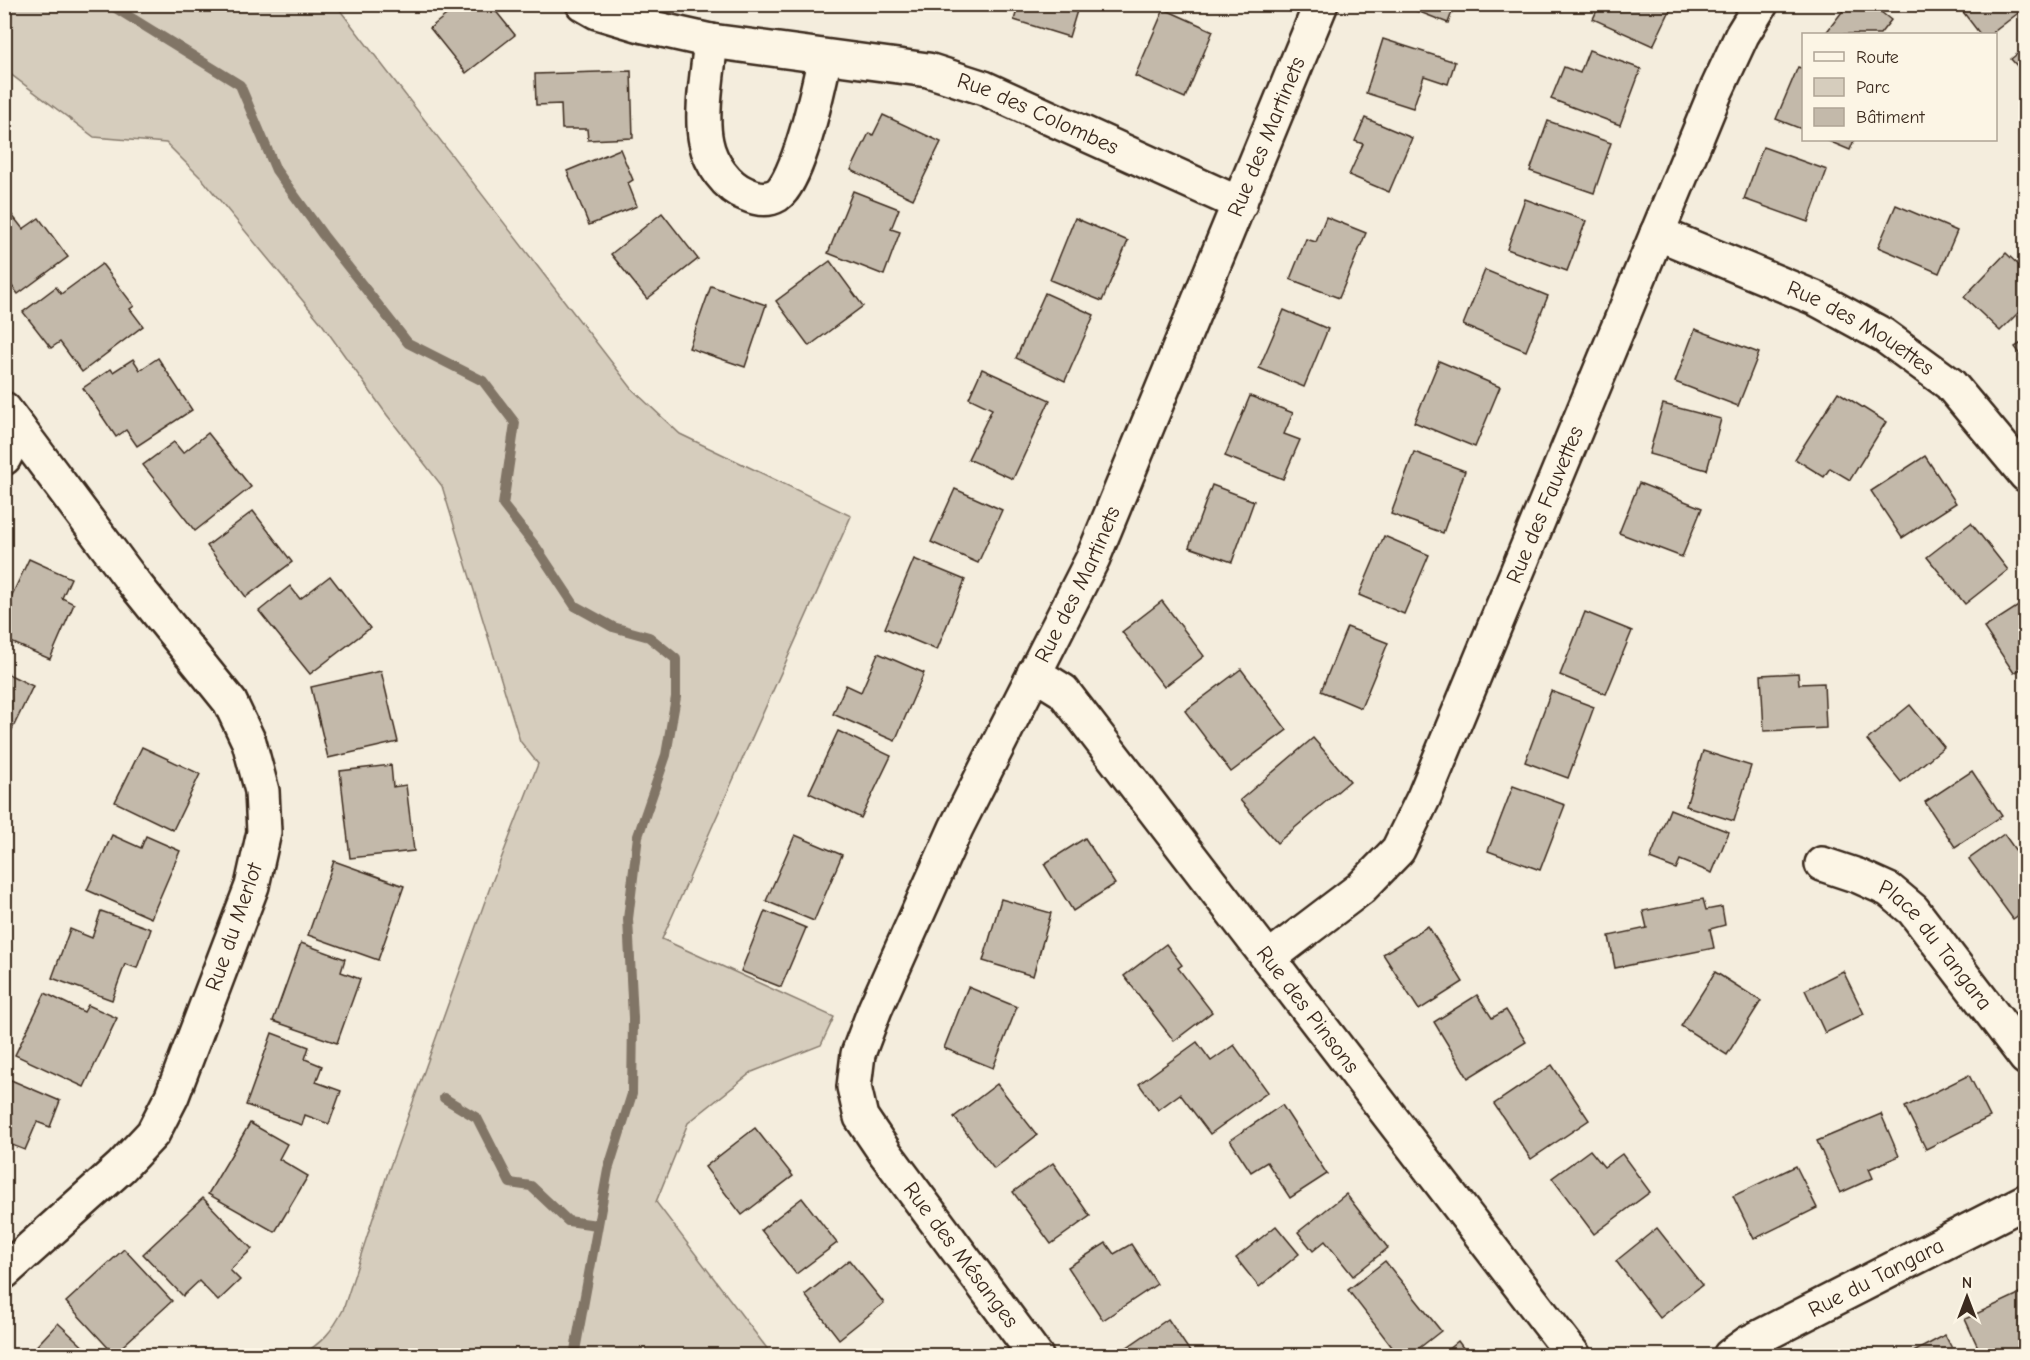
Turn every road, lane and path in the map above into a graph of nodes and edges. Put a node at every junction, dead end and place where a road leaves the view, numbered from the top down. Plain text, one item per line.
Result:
1 (583, 4) edge
2 (1322, 4) edge
3 (1761, 4) edge
4 (711, 41) junction
5 (825, 57) junction
6 (1240, 204) junction
7 (1657, 233) junction
8 (12, 419) edge
9 (4, 458) edge
10 (2025, 474) edge
11 (1034, 673) junction
12 (1822, 864) dead end
13 (1269, 958) junction
14 (2025, 1058) edge
15 (886, 1154) joint
16 (2025, 1201) edge
17 (4, 1272) edge
18 (1036, 1356) edge
19 (1574, 1356) edge
20 (1730, 1356) edge

1 - 4 street, Rue des Colombes
2 - 6 street, Rue des Martinets
3 - 7 street, Rue des Fauvettes
4 - 5 street, Rue des Colombes
4 - 5 street
5 - 6 street, Rue des Colombes
6 - 11 street, Rue des Martinets
7 - 10 street, Rue des Mouettes
7 - 13 street, Rue des Fauvettes
8 - 9 street
8 - 17 street, Rue du Merlot
11 - 13 street, Rue des Pinsons
11 - 15 street, Rue des Martinets
12 - 14 street, Place du Tangara
13 - 19 street, Rue des Pinsons
15 - 18 street, Rue des Mésanges
16 - 20 street, Rue du Tangara

